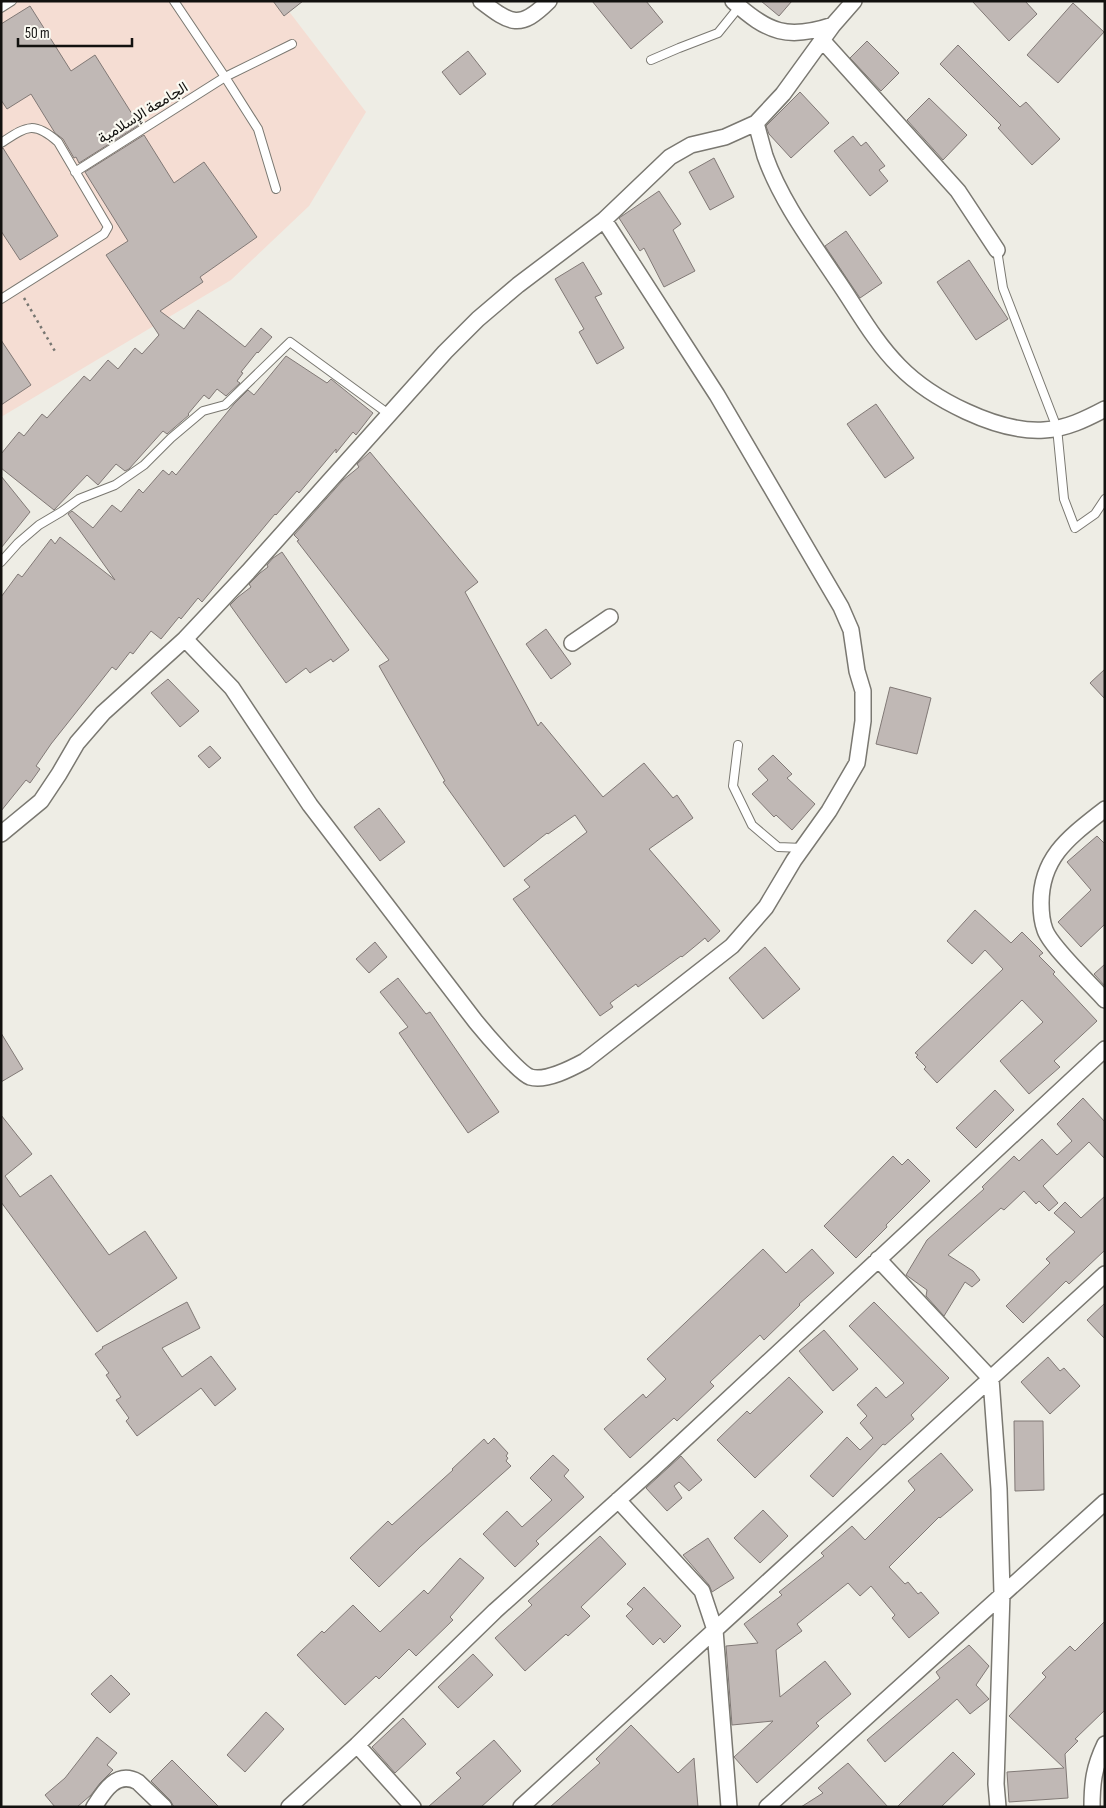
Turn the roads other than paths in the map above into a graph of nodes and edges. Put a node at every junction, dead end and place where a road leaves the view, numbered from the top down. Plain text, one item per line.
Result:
1 (12, 1) edge
2 (174, 1) edge
3 (481, 1) edge
4 (549, 1) edge
5 (854, 1) edge
6 (736, 4) edge
7 (1, 8) edge
8 (834, 25) junction
9 (822, 40) junction
10 (292, 44) dead end
11 (652, 60) dead end
12 (225, 77) junction
13 (756, 123) junction
14 (1, 143) edge
15 (74, 172) junction
16 (276, 189) dead end
17 (604, 220) junction
18 (997, 250) joint
19 (1, 298) edge
20 (1105, 409) edge
21 (390, 415) junction
22 (1057, 428) junction
23 (1105, 499) edge
24 (1, 562) edge
25 (610, 617) dead end
26 (185, 639) junction
27 (572, 643) dead end
28 (738, 744) dead end
29 (1105, 809) edge
30 (1, 834) edge
31 (803, 848) junction
32 (1105, 1000) edge
33 (1105, 1049) edge
34 (878, 1259) junction
35 (1105, 1274) edge
36 (991, 1379) junction
37 (618, 1500) junction
38 (1105, 1502) edge
39 (1002, 1593) junction
40 (715, 1630) junction
41 (357, 1744) junction
42 (1105, 1744) edge
43 (94, 1807) edge
44 (164, 1807) edge
45 (289, 1807) edge
46 (412, 1807) edge
47 (520, 1807) edge
48 (729, 1807) edge
49 (767, 1807) edge
50 (998, 1807) edge
51 (1092, 1807) edge

1 - 7 lane
2 - 12 lane
3 - 4 street
5 - 8 street
6 - 8 street
6 - 11 lane
8 - 9 street
9 - 13 street
9 - 18 street
10 - 12 lane, الجامعة الإسلامية
12 - 15 lane, الجامعة الإسلامية
12 - 16 lane
13 - 17 street
13 - 22 street
14 - 15 lane
15 - 19 lane
17 - 21 street
17 - 31 street
18 - 22 lane
20 - 22 street
21 - 24 lane
21 - 26 street
22 - 23 lane
25 - 27 street
26 - 30 street
26 - 31 street
28 - 31 lane
29 - 32 street
33 - 34 street
34 - 36 street
34 - 37 street
35 - 36 street
36 - 39 street
36 - 40 street
37 - 40 street
37 - 41 street
38 - 39 street
39 - 49 street
39 - 50 street
40 - 47 street
40 - 48 street
41 - 45 street
41 - 46 street
42 - 51 street
43 - 44 street

